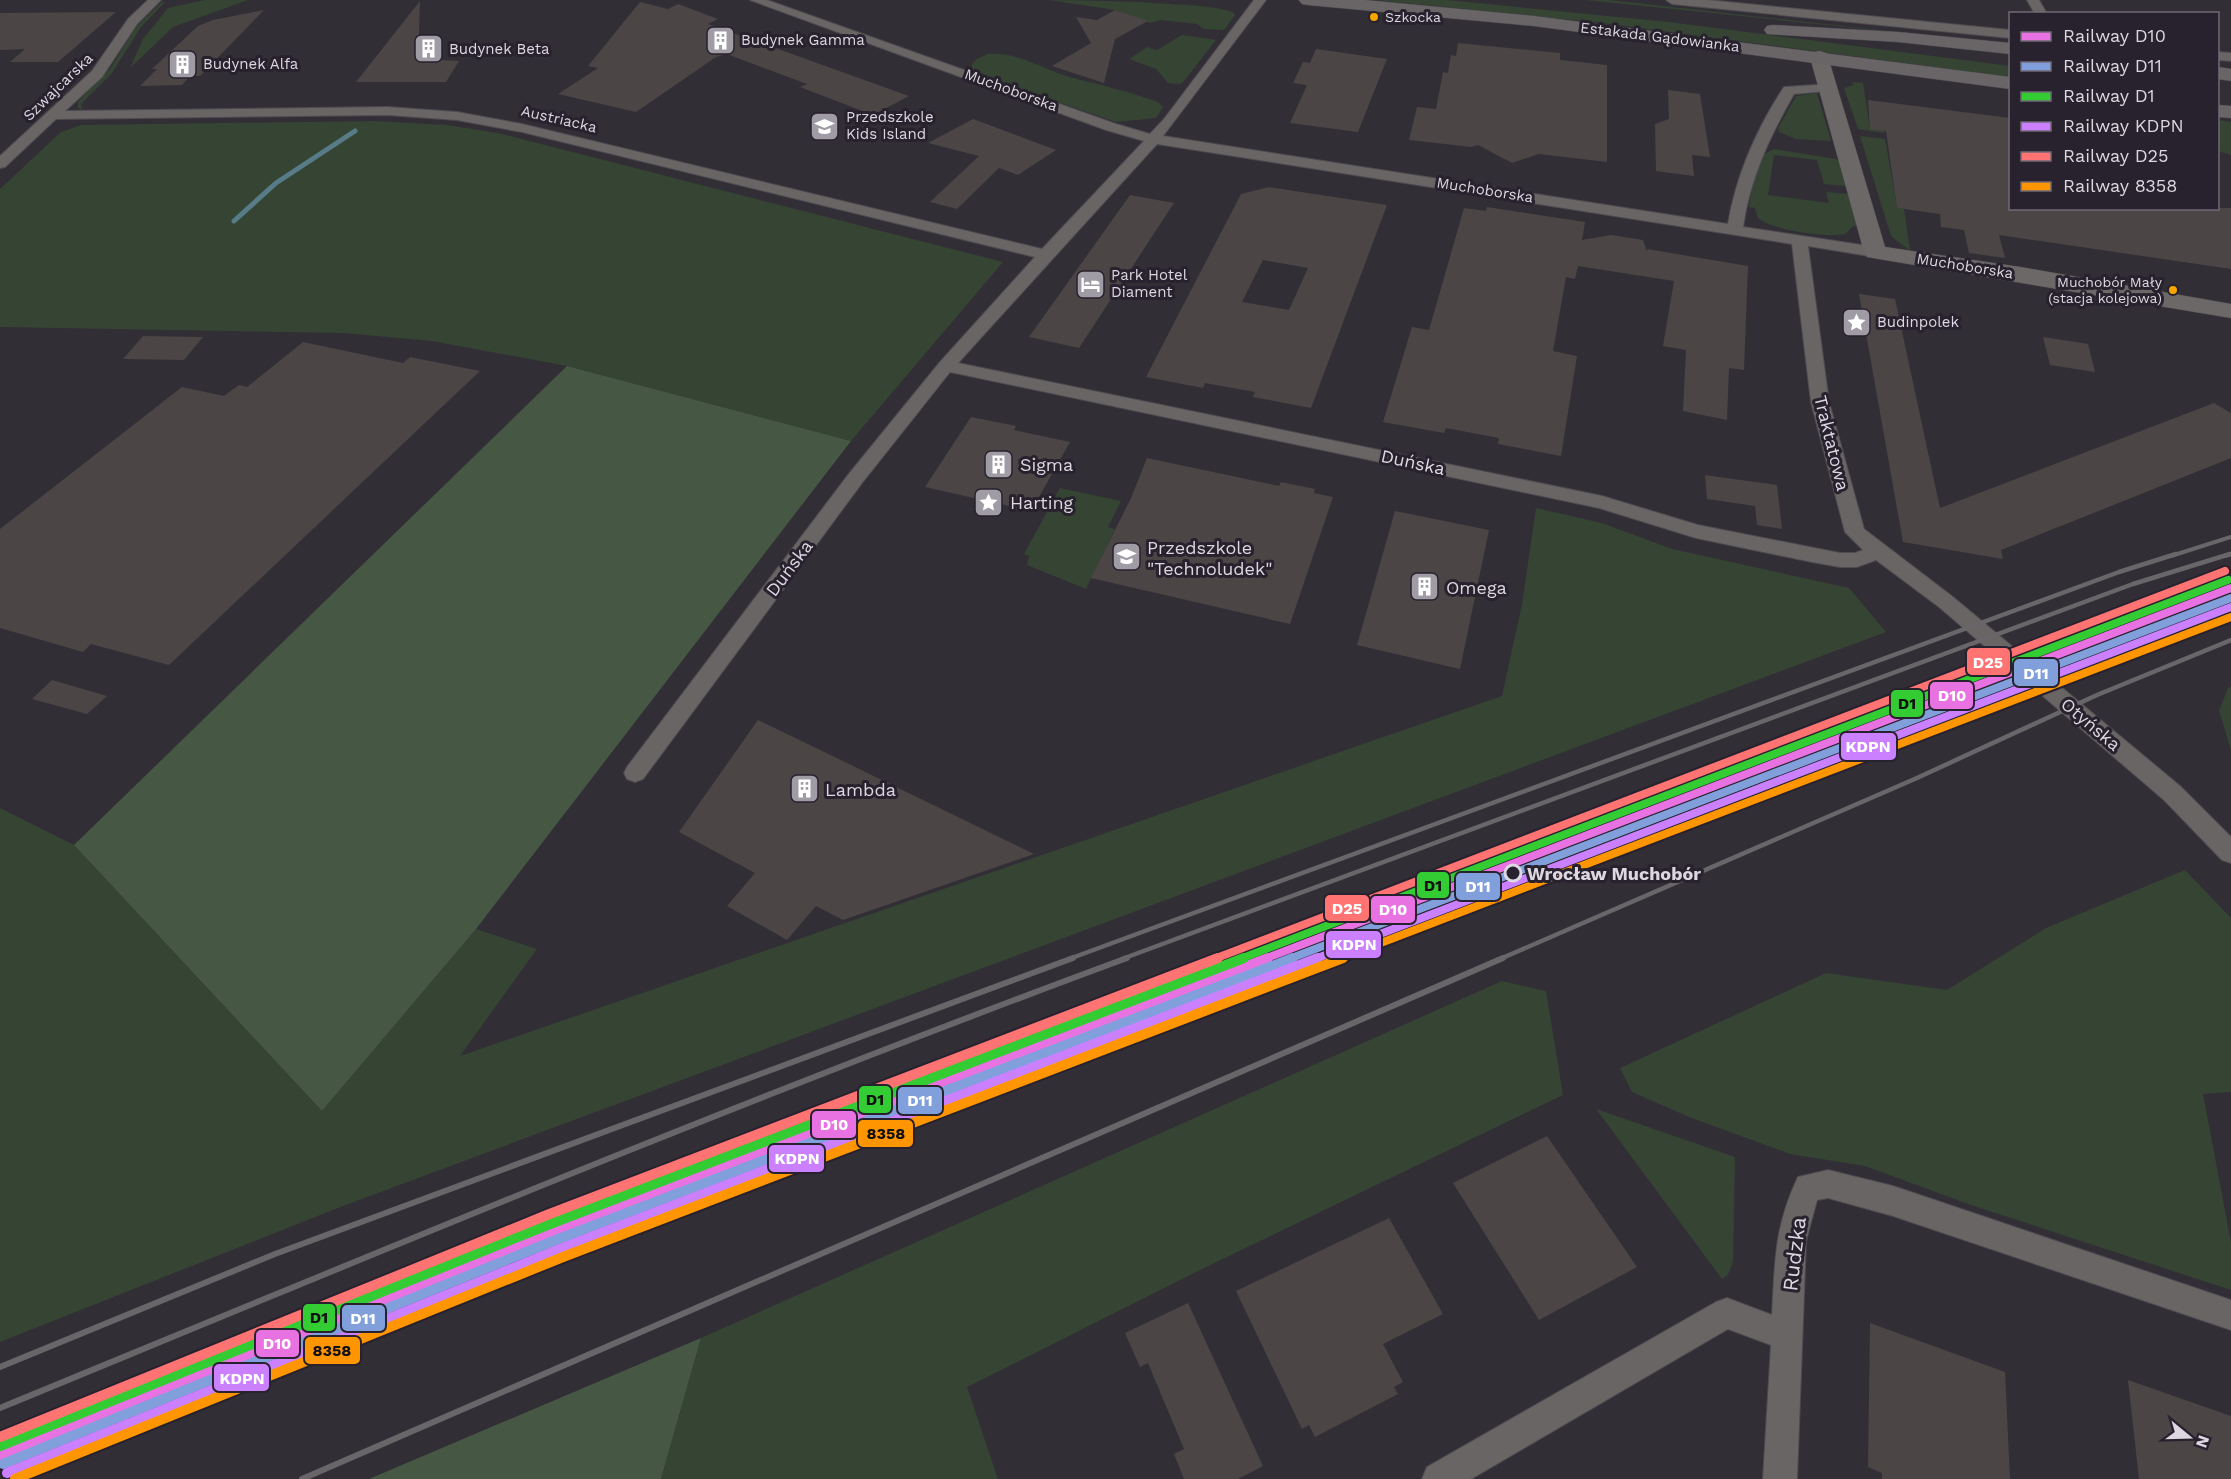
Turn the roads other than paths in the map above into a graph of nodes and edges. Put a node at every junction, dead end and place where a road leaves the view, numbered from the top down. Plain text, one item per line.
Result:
1 (155, 0) edge
2 (756, 0) edge
3 (1260, 0) edge
4 (1308, 0) edge
5 (1672, 0) edge
6 (1809, 0) edge
7 (1813, 15) junction
8 (2009, 34) edge
9 (2009, 49) edge
10 (1819, 57) junction
11 (2009, 62) edge
12 (2009, 83) edge
13 (1827, 87) junction
14 (54, 115) junction
15 (1154, 139) junction
16 (0, 164) edge
17 (1735, 229) junction
18 (1800, 240) junction
19 (1875, 252) junction
20 (1045, 255) junction
21 (2231, 311) edge
22 (946, 366) junction
23 (1878, 552) junction
24 (1946, 602) joint
25 (635, 773) dead end
26 (2231, 853) edge
27 (2231, 1315) edge
28 (1787, 1336) junction
29 (1439, 1479) edge
30 (1780, 1479) edge

1 - 14 street, Szwajcarska
2 - 15 street, Muchoborska
3 - 15 street, Duńska
4 - 10 main road, Estakada Gądowianka
5 - 7 street
6 - 7 street
7 - 8 street
9 - 11 main road
10 - 12 main road, Estakada Gądowianka
10 - 13 main road
13 - 17 street
13 - 19 main road
14 - 16 street, Szwajcarska
14 - 20 street, Austriacka
15 - 17 street, Muchoborska
15 - 20 street, Duńska
17 - 18 street, Muchoborska
18 - 19 street, Muchoborska
18 - 23 street, Traktatowa
19 - 21 main road, Muchoborska
20 - 22 street, Duńska
22 - 23 street, Duńska
22 - 25 street, Duńska
23 - 24 street, Traktatowa
24 - 26 street, Otyńska
27 - 28 street, Rudzka
28 - 29 street
28 - 30 street

